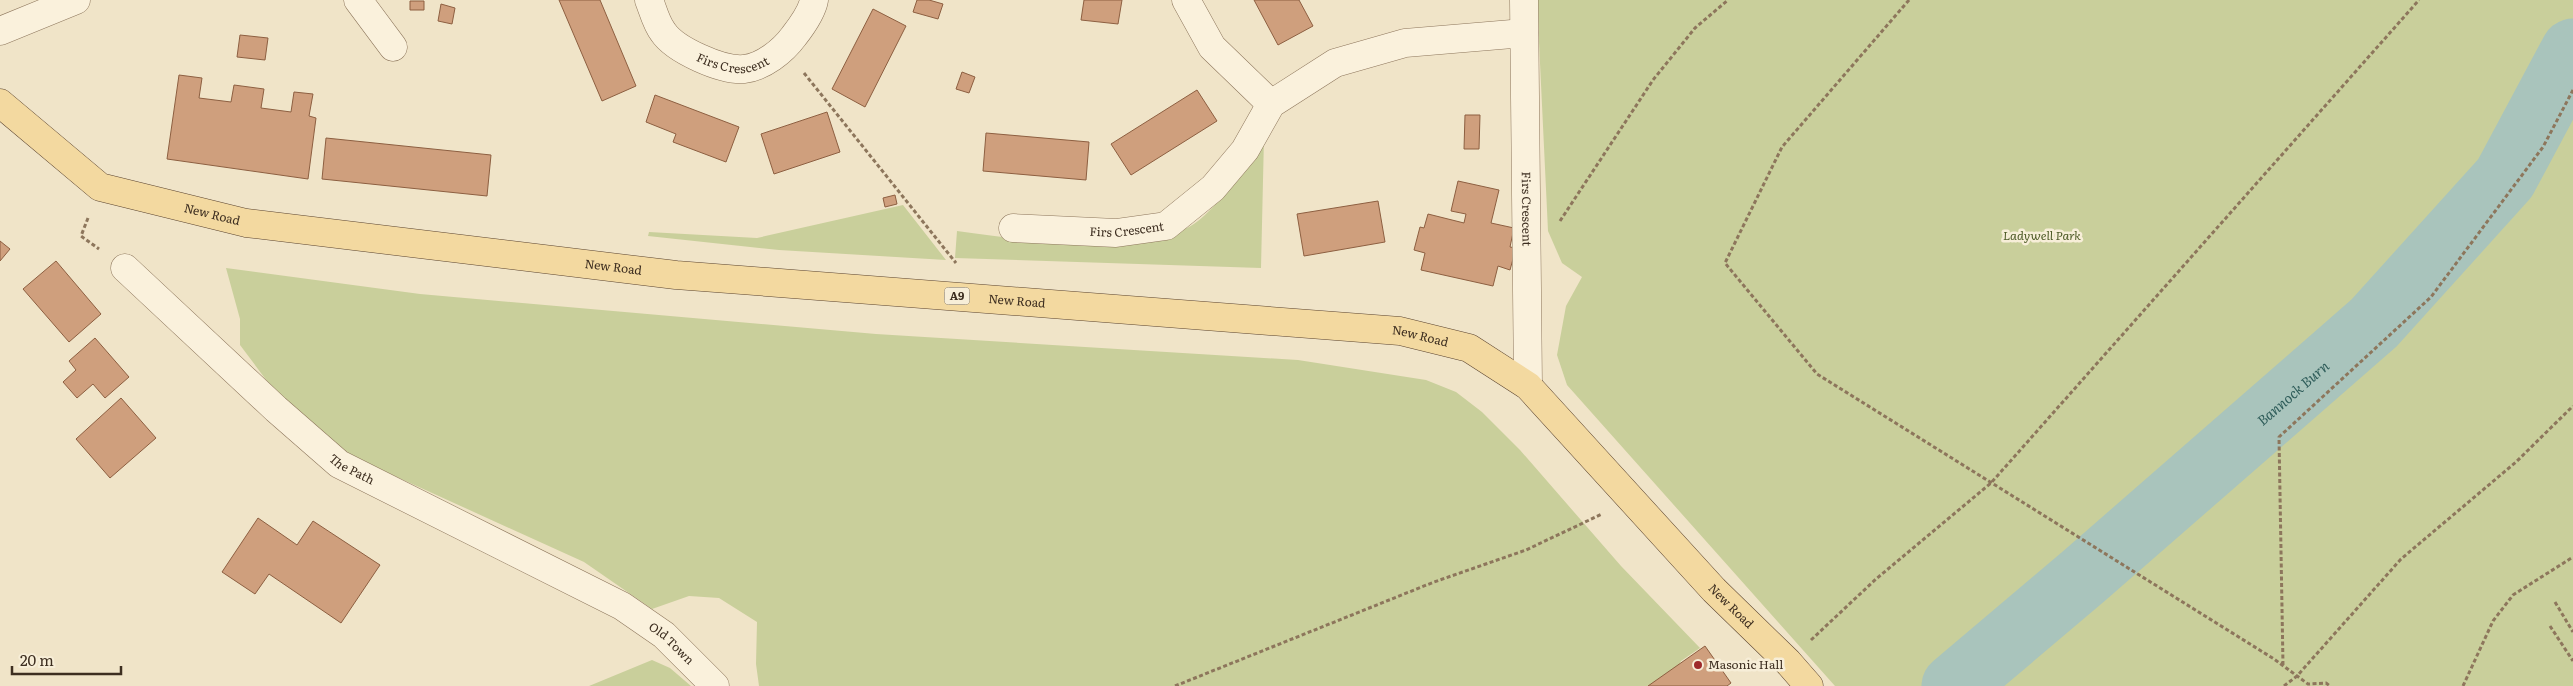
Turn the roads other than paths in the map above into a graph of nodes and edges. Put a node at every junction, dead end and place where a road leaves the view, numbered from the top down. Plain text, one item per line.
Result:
1 (76, 0) edge
2 (358, 0) edge
3 (649, 0) edge
4 (814, 0) edge
5 (1186, 0) edge
6 (1524, 0) edge
7 (0, 31) edge
8 (1524, 33) junction
9 (393, 48) dead end
10 (0, 102) edge
11 (1271, 104) junction
12 (1013, 228) dead end
13 (125, 268) road end
14 (1528, 386) junction
15 (622, 606) joint
16 (715, 686) edge
17 (1809, 686) edge

1 - 7 street
2 - 9 street
3 - 4 street, Firs Crescent
5 - 11 street
6 - 8 street, Firs Crescent
8 - 11 street, Firs Crescent
8 - 14 street, Firs Crescent
10 - 14 main road, New Road / A9
11 - 12 street, Firs Crescent
13 - 15 street, The Path
14 - 17 main road, New Road / A9
15 - 16 street, Old Town

